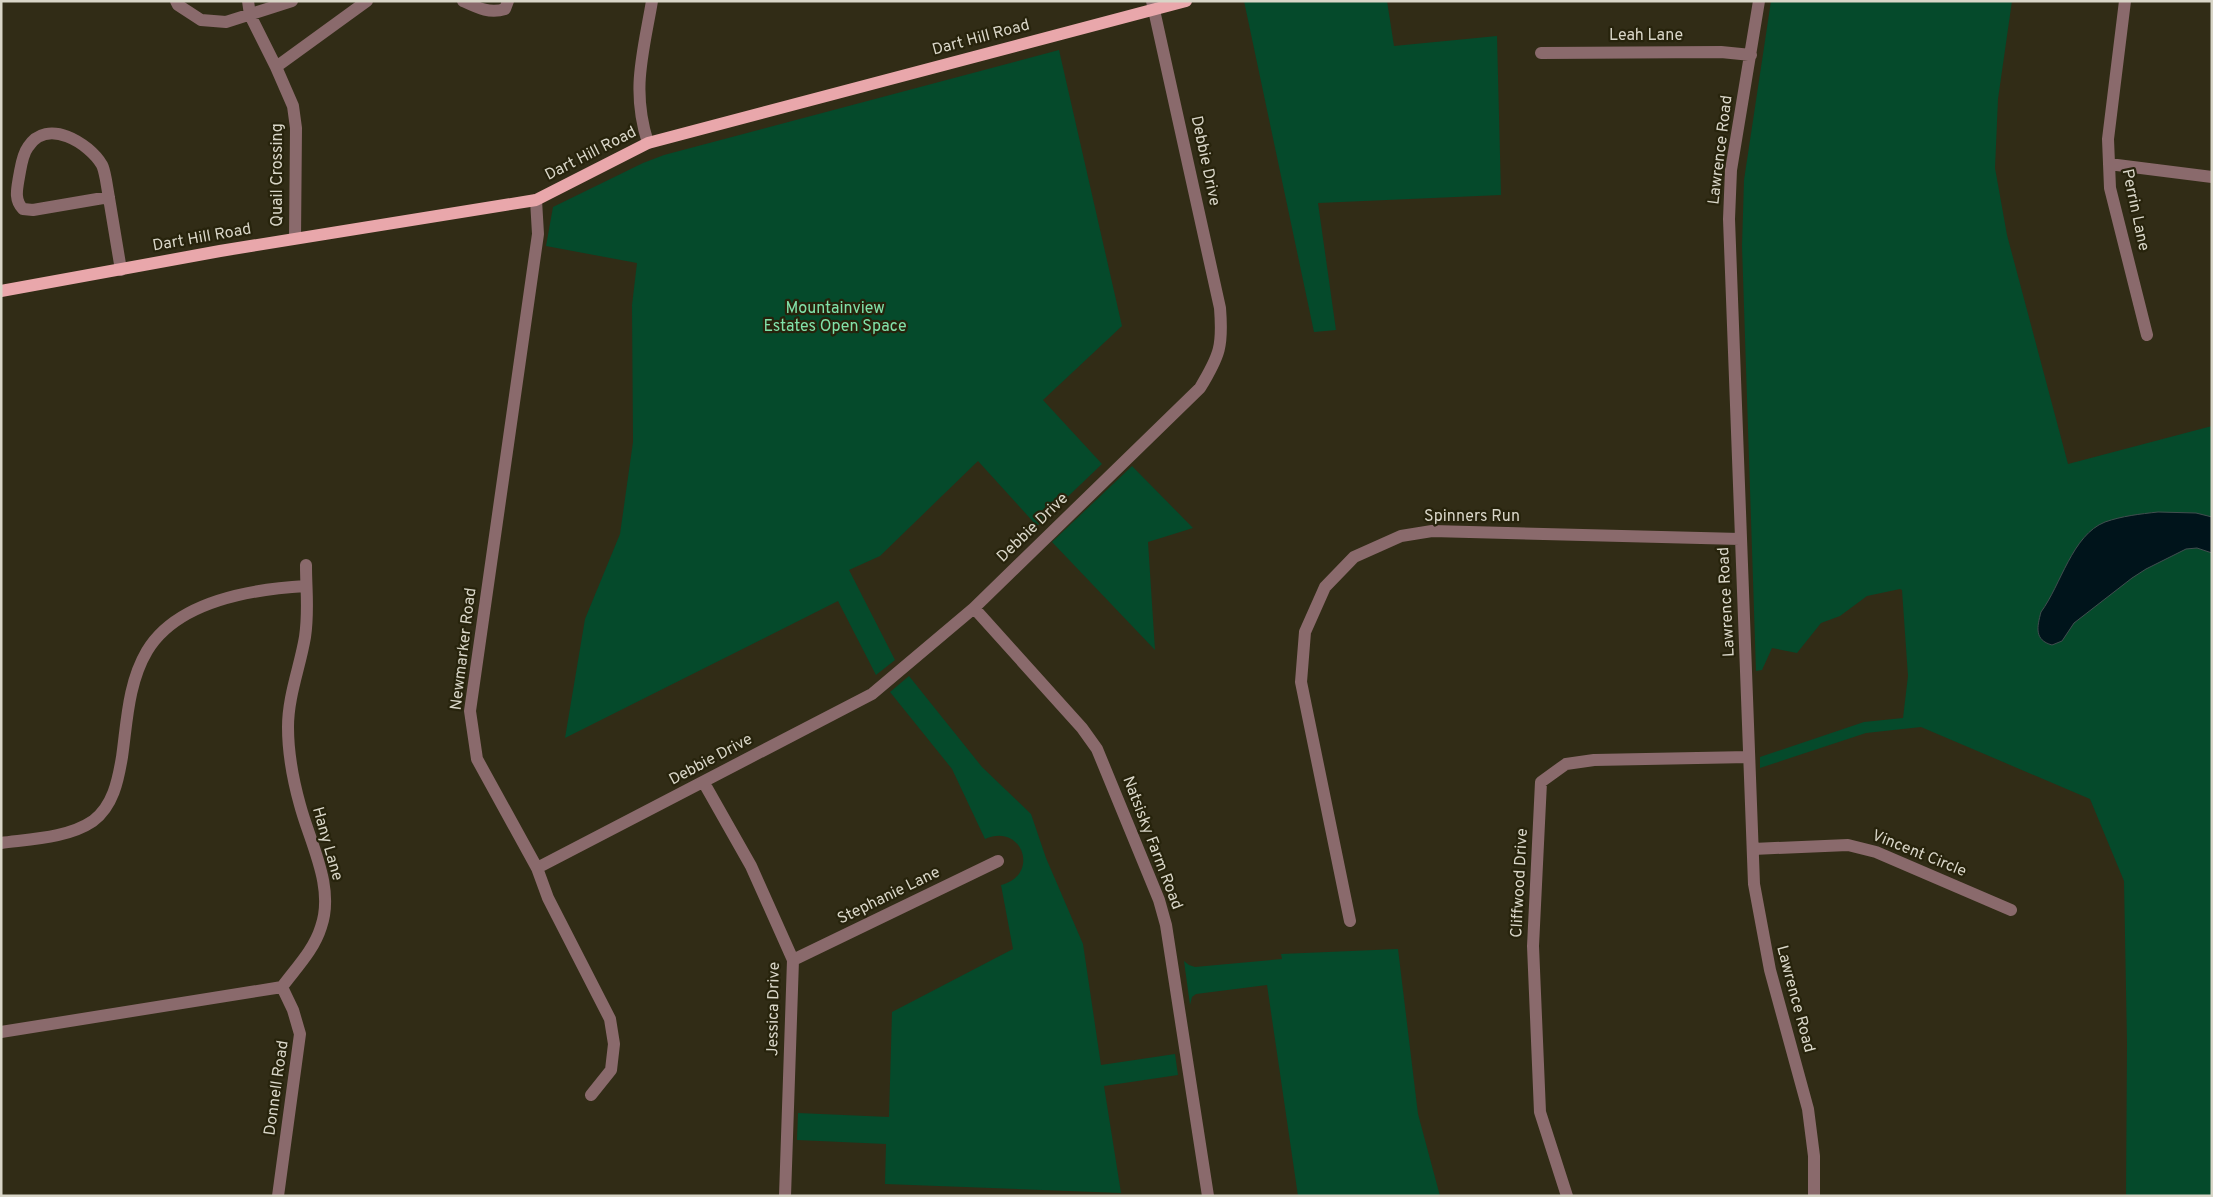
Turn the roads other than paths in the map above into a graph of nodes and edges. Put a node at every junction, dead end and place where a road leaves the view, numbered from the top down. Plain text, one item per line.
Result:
1 (176, 1) edge
2 (248, 1) edge
3 (292, 1) edge
4 (366, 1) edge
5 (463, 1) edge
6 (508, 1) edge
7 (652, 1) edge
8 (1186, 1) edge
9 (1760, 1) edge
10 (2125, 1) edge
11 (1154, 5) edge
12 (250, 15) junction
13 (1541, 52) dead end
14 (1751, 55) junction
15 (276, 67) junction
16 (648, 143) junction
17 (2109, 164) junction
18 (2212, 177) edge
19 (109, 197) junction
20 (536, 200) junction
21 (295, 238) junction
22 (121, 270) junction
23 (1, 291) edge
24 (2147, 335) dead end
25 (1740, 539) junction
26 (306, 565) dead end
27 (306, 586) junction
28 (974, 608) junction
29 (1749, 757) junction
30 (704, 782) junction
31 (1, 843) edge
32 (1753, 849) junction
33 (998, 861) dead end
34 (537, 868) junction
35 (2010, 910) dead end
36 (1350, 921) dead end
37 (793, 960) junction
38 (282, 987) junction
39 (1, 1032) edge
40 (591, 1095) dead end
41 (278, 1196) edge
42 (785, 1196) edge
43 (1208, 1196) edge
44 (1566, 1196) edge
45 (1814, 1196) edge

1 - 12 street
2 - 12 street, Quail Crossing
3 - 12 street
4 - 15 street
5 - 6 street
7 - 16 street
8 - 11 main road, Dart Hill Road
9 - 14 street, Lawrence Road
10 - 17 street, Perrin Lane
11 - 16 main road, Dart Hill Road
11 - 28 street, Debbie Drive
12 - 15 street, Quail Crossing
13 - 14 street, Leah Lane
14 - 25 street, Lawrence Road
15 - 21 street, Quail Crossing
16 - 20 main road, Dart Hill Road
17 - 18 street
17 - 24 street, Perrin Lane
19 - 19 street
19 - 22 street
20 - 21 main road, Dart Hill Road
20 - 34 street, Newmarker Road
21 - 22 main road, Dart Hill Road
22 - 23 main road, Dart Hill Road
25 - 29 street, Lawrence Road
25 - 36 street, Spinners Run
26 - 27 street, Hany Lane
27 - 31 street
27 - 38 street, Hany Lane
28 - 30 street, Debbie Drive
28 - 43 street, Natsisky Farm Road
29 - 32 street, Lawrence Road
29 - 44 street, Cliffwood Drive
30 - 34 street, Debbie Drive
30 - 37 street, Jessica Drive
32 - 35 street, Vincent Circle
32 - 45 street, Lawrence Road
33 - 37 street, Stephanie Lane
34 - 40 street, Newmarker Road
37 - 42 street, Jessica Drive
38 - 39 street
38 - 41 street, Donnell Road

